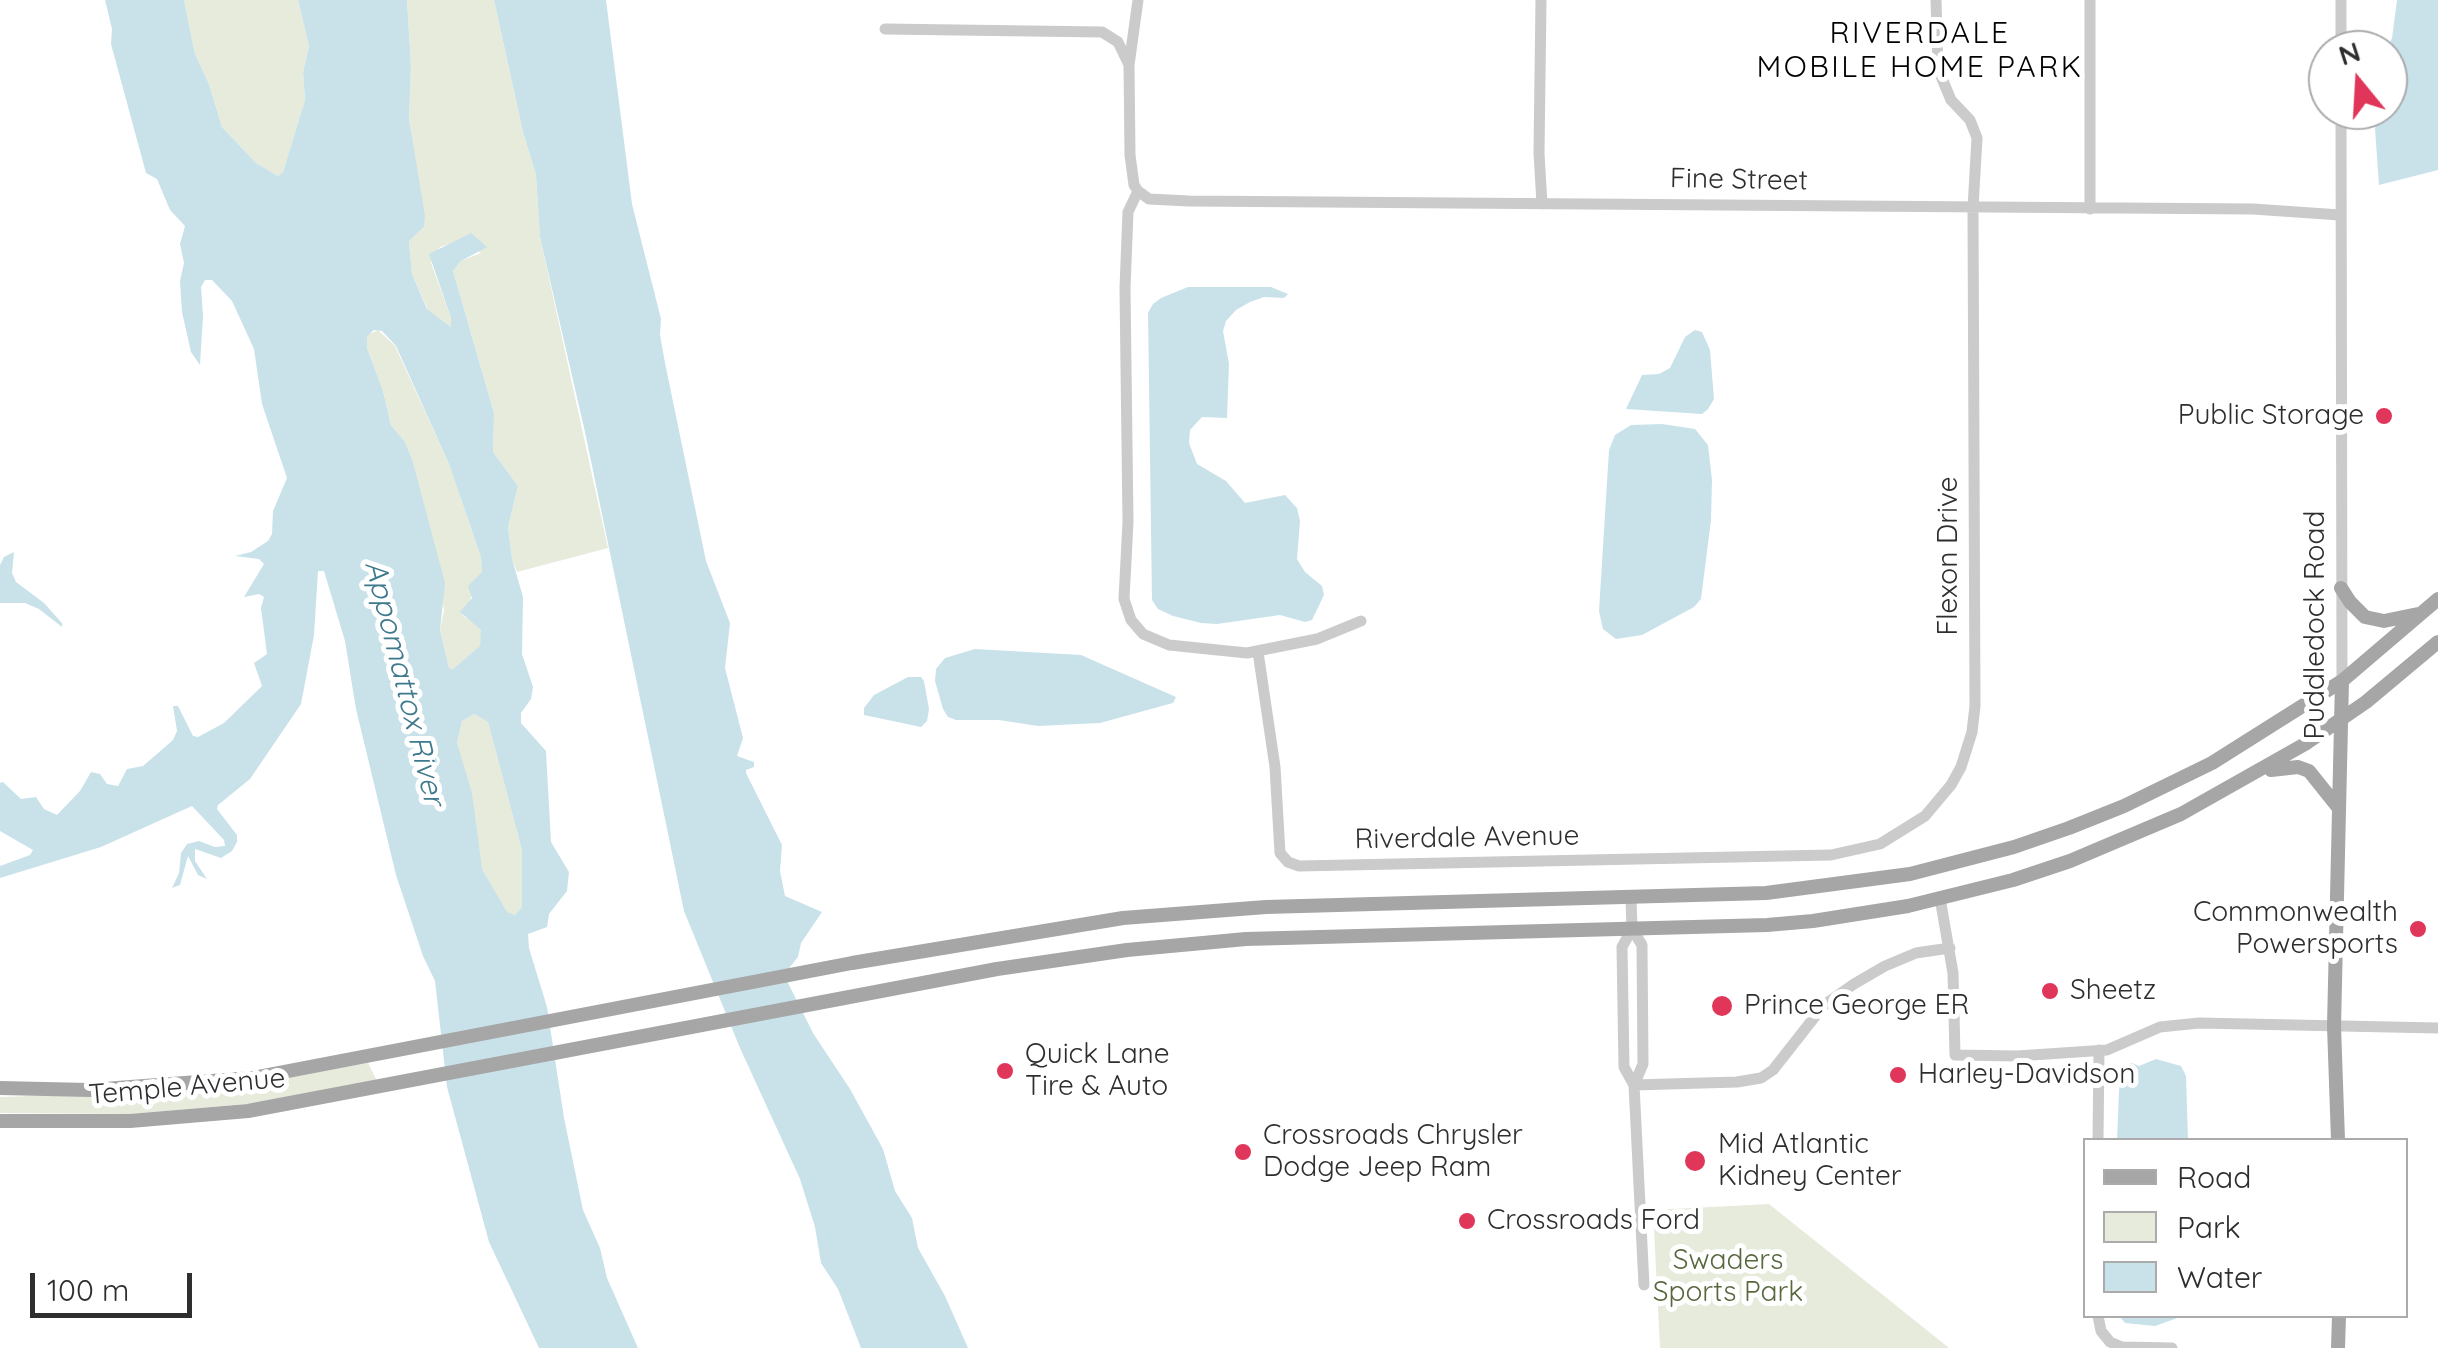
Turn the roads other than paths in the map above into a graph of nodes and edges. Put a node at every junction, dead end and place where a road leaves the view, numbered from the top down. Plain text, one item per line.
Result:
1 (1138, 0) edge
2 (1540, 0) edge
3 (1936, 0) edge
4 (2090, 0) edge
5 (2341, 0) edge
6 (886, 29) dead end
7 (2341, 30) edge
8 (1129, 64) junction
9 (2341, 130) edge
10 (1138, 192) junction
11 (1542, 204) junction
12 (1973, 208) junction
13 (2090, 209) junction
14 (2340, 215) junction
15 (2342, 588) junction
16 (2438, 599) edge
17 (2424, 612) junction
18 (1361, 622) dead end
19 (2438, 642) edge
20 (1258, 652) junction
21 (2342, 681) junction
22 (2342, 719) junction
23 (2260, 772) junction
24 (2337, 806) junction
25 (1862, 850) joint
26 (1630, 898) junction
27 (1940, 898) junction
28 (1632, 929) junction
29 (1950, 948) junction
30 (2334, 1026) junction
31 (2438, 1028) edge
32 (2099, 1050) junction
33 (1634, 1085) junction
34 (0, 1088) edge
35 (0, 1121) edge
36 (2098, 1138) edge
37 (2338, 1138) edge
38 (1644, 1285) dead end
39 (2098, 1318) edge
40 (2338, 1318) edge
41 (2172, 1348) edge
42 (2338, 1348) edge

1 - 8 street
2 - 11 street
3 - 12 street, Flexon Drive
4 - 13 street
5 - 7 street
6 - 8 street
8 - 10 street
9 - 14 street, Puddledock Road
10 - 11 street, Fine Street
10 - 20 street
11 - 12 street, Fine Street
12 - 13 street, Fine Street
12 - 25 street, Flexon Drive
13 - 14 street, Fine Street
14 - 15 street, Puddledock Road
15 - 17 main road
15 - 21 street, Puddledock Road
16 - 17 main road, Temple Avenue
17 - 21 main road, Temple Avenue
18 - 20 street
19 - 22 main road, Temple Avenue
20 - 25 street, Riverdale Avenue
21 - 22 main road, Puddledock Road
21 - 26 main road, Temple Avenue
22 - 23 main road, Temple Avenue
22 - 24 main road, Puddledock Road
23 - 24 main road
23 - 27 main road, Temple Avenue
24 - 30 main road, Puddledock Road
26 - 28 street
26 - 34 main road, Temple Avenue
27 - 28 main road, Temple Avenue
27 - 29 street
28 - 33 street
28 - 33 street
28 - 35 main road, Temple Avenue
29 - 32 street
29 - 33 street
30 - 31 street
30 - 32 street
30 - 37 main road, Puddledock Road
32 - 36 street
33 - 38 street
39 - 41 street
40 - 42 main road

